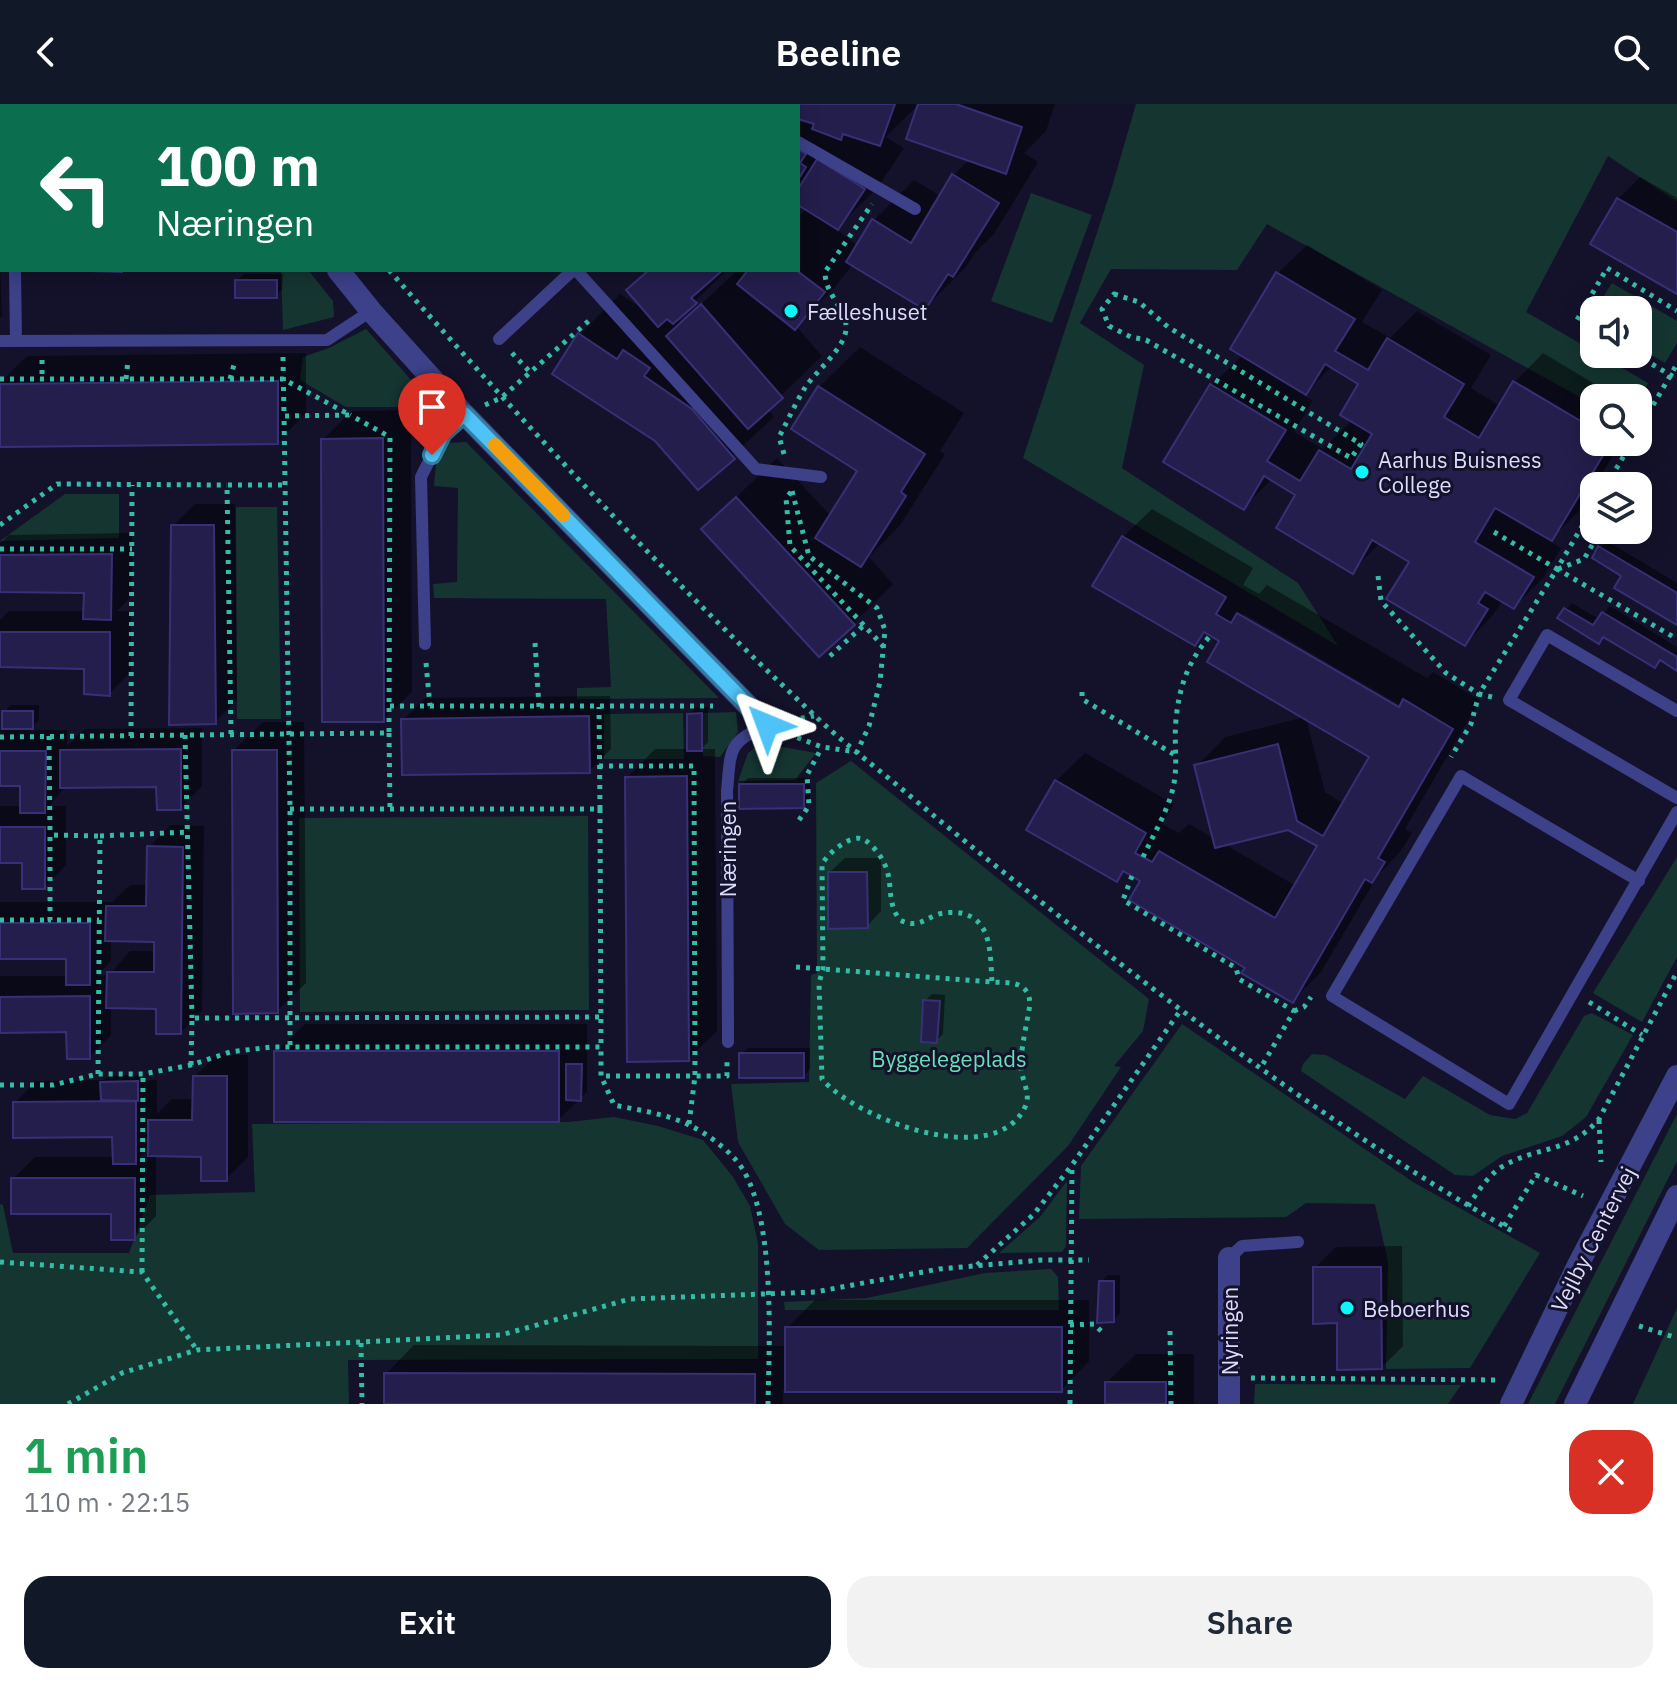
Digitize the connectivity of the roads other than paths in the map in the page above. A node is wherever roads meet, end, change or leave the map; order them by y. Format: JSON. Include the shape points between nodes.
{"nodes":[{"id":1,"x":800,"y":143,"type":"edge"},
{"id":2,"x":915,"y":209,"type":"dead end"},
{"id":3,"x":15,"y":272,"type":"edge"},
{"id":4,"x":340,"y":272,"type":"edge"},
{"id":5,"x":572,"y":272,"type":"edge"},
{"id":6,"x":576,"y":272,"type":"edge"},
{"id":7,"x":371,"y":311,"type":"junction"},
{"id":8,"x":499,"y":339,"type":"dead end"},
{"id":9,"x":0,"y":341,"type":"edge"},
{"id":10,"x":16,"y":341,"type":"junction"},
{"id":11,"x":464,"y":414,"type":"junction"},
{"id":12,"x":821,"y":477,"type":"dead end"},
{"id":13,"x":425,"y":644,"type":"road end"},
{"id":14,"x":1677,"y":711,"type":"edge"},
{"id":15,"x":767,"y":725,"type":"joint"},
{"id":16,"x":1677,"y":798,"type":"edge"},
{"id":17,"x":1677,"y":812,"type":"edge"},
{"id":18,"x":1639,"y":881,"type":"junction"},
{"id":19,"x":728,"y":1042,"type":"road end"},
{"id":20,"x":1677,"y":1076,"type":"edge"},
{"id":21,"x":1677,"y":1196,"type":"edge"},
{"id":22,"x":1298,"y":1242,"type":"dead end"},
{"id":23,"x":1229,"y":1258,"type":"joint"},
{"id":24,"x":1229,"y":1404,"type":"edge"},
{"id":25,"x":1511,"y":1404,"type":"edge"},
{"id":26,"x":1575,"y":1404,"type":"edge"}],
"edges":[{"from":1,"to":2,"type":"lane"},
{"from":3,"to":10,"type":"lane"},
{"from":4,"to":7,"type":"street"},
{"from":5,"to":8,"type":"lane"},
{"from":6,"to":12,"type":"lane","via":[[756,469]]},
{"from":7,"to":10,"type":"lane","via":[[327,340]]},
{"from":7,"to":11,"type":"street"},
{"from":9,"to":10,"type":"lane"},
{"from":11,"to":13,"type":"lane","via":[[443,433],[421,477]]},
{"from":11,"to":15,"type":"street"},
{"from":14,"to":16,"type":"lane","via":[[1547,635],[1509,700]]},
{"from":15,"to":19,"type":"lane","name":"Næringen","via":[[740,737],[730,756]]},
{"from":17,"to":18,"type":"lane"},
{"from":18,"to":18,"type":"lane","via":[[1509,1104],[1332,996],[1461,776]]},
{"from":20,"to":25,"type":"street","name":"Vejlby Centervej"},
{"from":21,"to":26,"type":"street"},
{"from":22,"to":23,"type":"lane","via":[[1242,1246]]},
{"from":23,"to":24,"type":"street","name":"Nyringen"}]}
